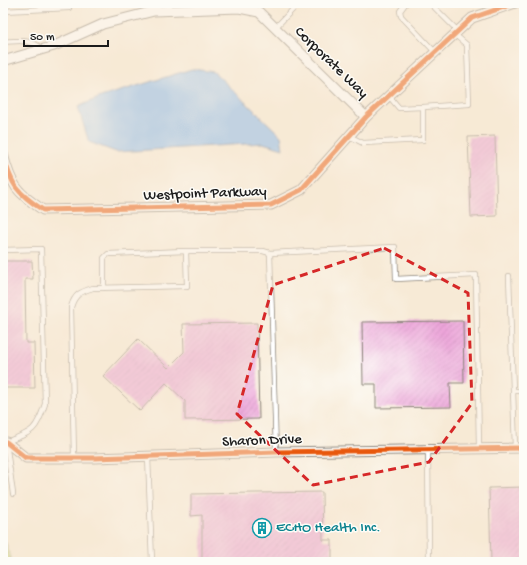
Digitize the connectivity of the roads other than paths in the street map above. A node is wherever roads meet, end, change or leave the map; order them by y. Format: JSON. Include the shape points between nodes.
{"nodes":[{"id":1,"x":299,"y":3,"type":"edge"},
{"id":2,"x":406,"y":3,"type":"edge"},
{"id":3,"x":430,"y":3,"type":"edge"},
{"id":4,"x":508,"y":4,"type":"edge"},
{"id":5,"x":69,"y":8,"type":"dead end"},
{"id":6,"x":3,"y":11,"type":"edge"},
{"id":7,"x":275,"y":28,"type":"junction"},
{"id":8,"x":455,"y":32,"type":"junction"},
{"id":9,"x":3,"y":42,"type":"edge"},
{"id":10,"x":43,"y":50,"type":"junction"},
{"id":11,"x":435,"y":52,"type":"junction"},
{"id":12,"x":3,"y":61,"type":"edge"},
{"id":13,"x":388,"y":96,"type":"junction"},
{"id":14,"x":423,"y":107,"type":"junction"},
{"id":15,"x":366,"y":117,"type":"junction"},
{"id":16,"x":349,"y":136,"type":"junction"},
{"id":17,"x":3,"y":154,"type":"edge"},
{"id":18,"x":3,"y":250,"type":"edge"},
{"id":19,"x":186,"y":251,"type":"junction"},
{"id":20,"x":270,"y":253,"type":"junction"},
{"id":21,"x":509,"y":276,"type":"dead end"},
{"id":22,"x":104,"y":288,"type":"junction"},
{"id":23,"x":513,"y":391,"type":"junction"},
{"id":24,"x":524,"y":391,"type":"edge"},
{"id":25,"x":4,"y":441,"type":"edge"},
{"id":26,"x":479,"y":448,"type":"junction"},
{"id":27,"x":519,"y":448,"type":"edge"},
{"id":28,"x":428,"y":449,"type":"junction"},
{"id":29,"x":276,"y":452,"type":"junction"},
{"id":30,"x":148,"y":456,"type":"junction"},
{"id":31,"x":74,"y":458,"type":"junction"},
{"id":32,"x":14,"y":494,"type":"dead end"},
{"id":33,"x":152,"y":562,"type":"edge"},
{"id":34,"x":429,"y":562,"type":"edge"}],
"edges":[{"from":1,"to":7,"type":"lane"},
{"from":2,"to":11,"type":"lane","via":[[400,11],[401,16]]},
{"from":3,"to":8,"type":"lane"},
{"from":4,"to":8,"type":"street","name":"Westpoint Parkway","via":[[472,18]]},
{"from":5,"to":6,"type":"lane"},
{"from":7,"to":10,"type":"street","name":"Corporate Way","via":[[259,12],[239,8],[154,10],[103,24]]},
{"from":7,"to":15,"type":"street","name":"Corporate Way"},
{"from":8,"to":11,"type":"street","name":"Westpoint Parkway"},
{"from":8,"to":14,"type":"lane","via":[[467,44],[469,104]]},
{"from":9,"to":10,"type":"lane","via":[[26,41],[38,45]]},
{"from":10,"to":12,"type":"street","name":"Corporate Way"},
{"from":11,"to":13,"type":"street","name":"Westpoint Parkway"},
{"from":13,"to":14,"type":"lane","via":[[399,108]]},
{"from":13,"to":15,"type":"street","name":"Westpoint Parkway"},
{"from":14,"to":16,"type":"lane","via":[[423,140],[363,143]]},
{"from":15,"to":16,"type":"street","name":"Westpoint Parkway"},
{"from":16,"to":17,"type":"street","name":"Westpoint Parkway","via":[[301,190],[271,205],[43,210],[25,198],[14,186]]},
{"from":18,"to":25,"type":"lane","via":[[41,249],[45,396],[41,416],[32,432]]},
{"from":19,"to":20,"type":"lane"},
{"from":19,"to":22,"type":"lane","via":[[108,254],[104,258]]},
{"from":19,"to":22,"type":"lane","via":[[187,286]]},
{"from":20,"to":26,"type":"lane","via":[[395,247],[396,279],[476,275]]},
{"from":20,"to":29,"type":"lane"},
{"from":21,"to":23,"type":"lane"},
{"from":22,"to":31,"type":"lane","via":[[80,292],[74,298],[71,307]]},
{"from":23,"to":24,"type":"lane"},
{"from":23,"to":27,"type":"lane"},
{"from":25,"to":31,"type":"street","name":"Sharon Drive","via":[[26,458]]},
{"from":25,"to":32,"type":"lane"},
{"from":26,"to":27,"type":"street","name":"Sharon Drive"},
{"from":26,"to":28,"type":"street","name":"Sharon Drive"},
{"from":28,"to":29,"type":"street","name":"Sharon Drive"},
{"from":28,"to":34,"type":"lane"},
{"from":29,"to":30,"type":"street","name":"Sharon Drive"},
{"from":30,"to":31,"type":"street","name":"Sharon Drive"},
{"from":30,"to":33,"type":"lane"}]}
